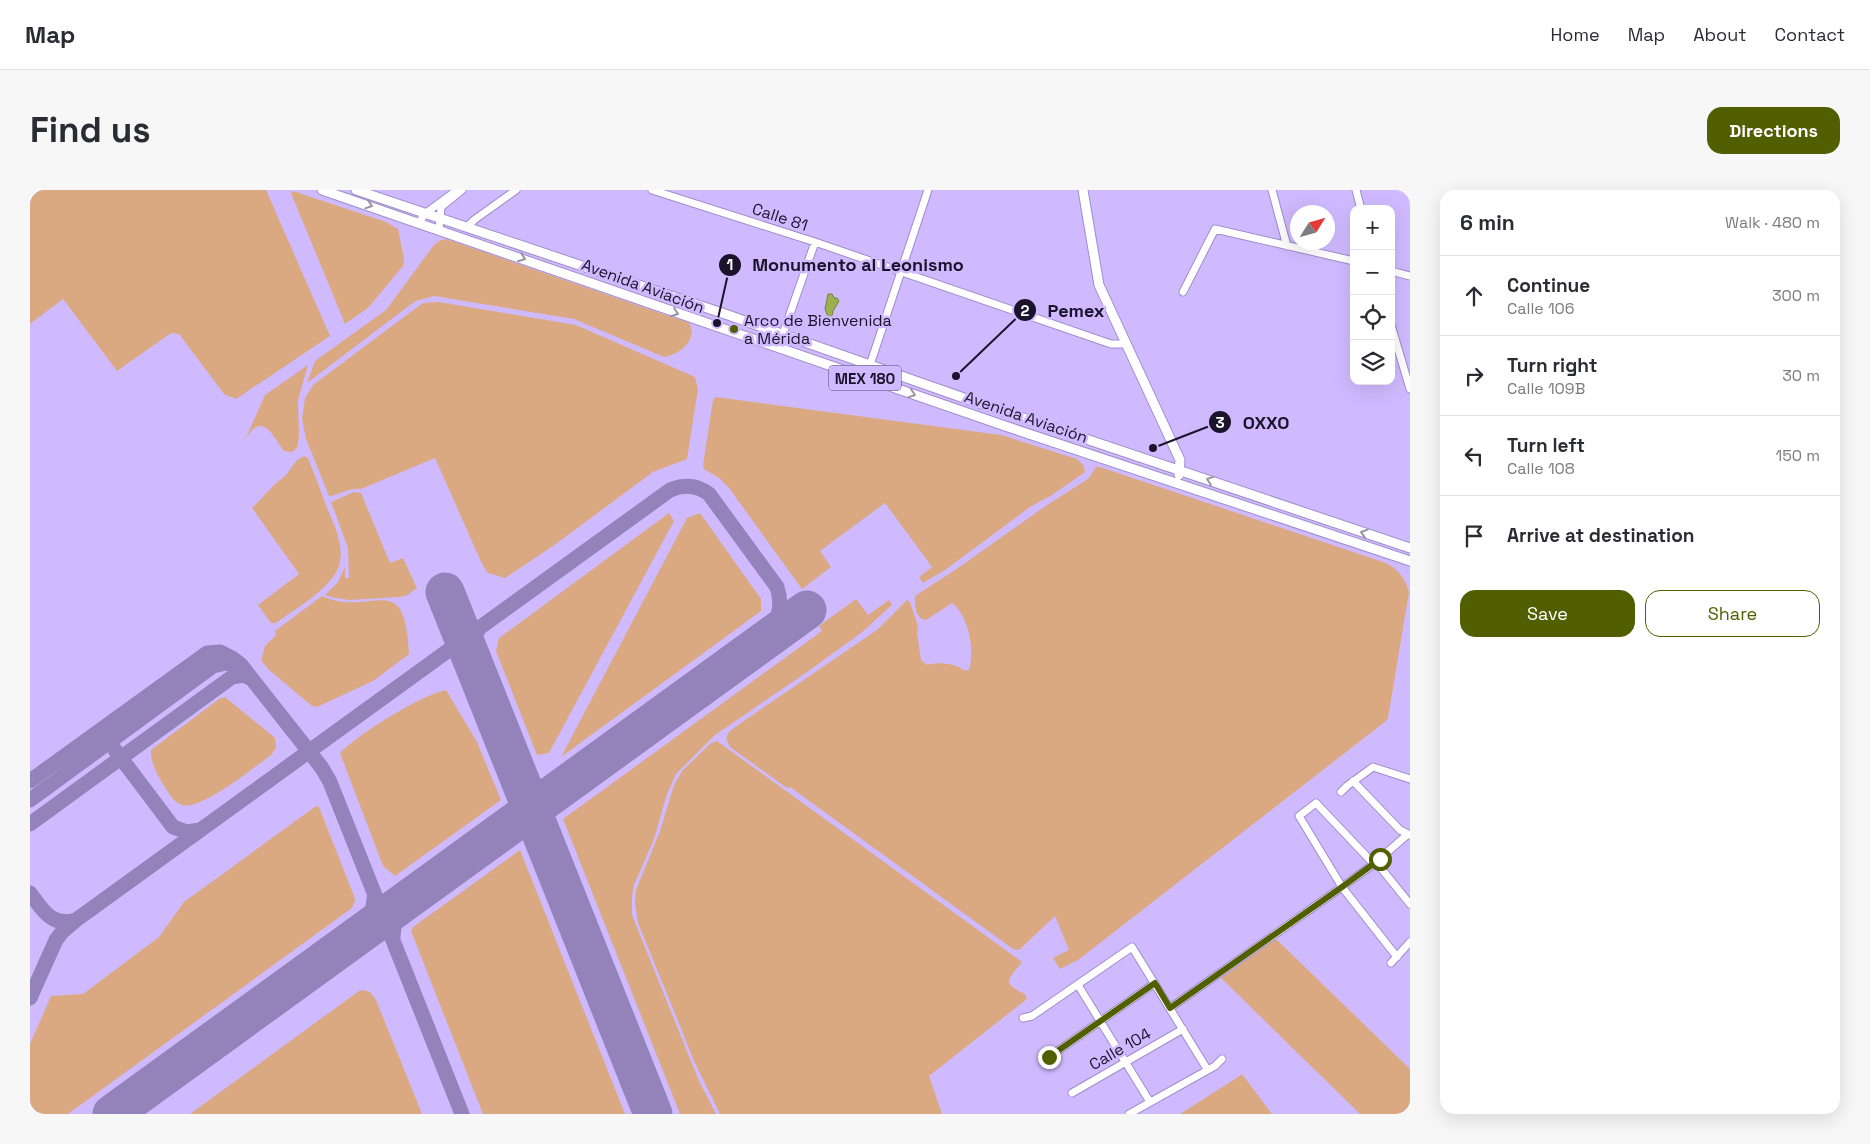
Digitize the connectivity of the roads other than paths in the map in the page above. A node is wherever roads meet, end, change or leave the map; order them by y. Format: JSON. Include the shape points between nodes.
{"nodes":[{"id":1,"x":322,"y":190,"type":"edge"},
{"id":2,"x":356,"y":190,"type":"edge"},
{"id":3,"x":457,"y":190,"type":"edge"},
{"id":4,"x":462,"y":190,"type":"edge"},
{"id":5,"x":516,"y":190,"type":"edge"},
{"id":6,"x":652,"y":190,"type":"edge"},
{"id":7,"x":928,"y":190,"type":"edge"},
{"id":8,"x":1083,"y":190,"type":"edge"},
{"id":9,"x":1272,"y":190,"type":"edge"},
{"id":10,"x":1356,"y":190,"type":"edge"},
{"id":11,"x":1360,"y":205,"type":"edge"},
{"id":12,"x":426,"y":213,"type":"junction"},
{"id":13,"x":440,"y":218,"type":"junction"},
{"id":14,"x":419,"y":222,"type":"junction"},
{"id":15,"x":467,"y":227,"type":"junction"},
{"id":16,"x":439,"y":229,"type":"junction"},
{"id":17,"x":815,"y":242,"type":"junction"},
{"id":18,"x":1287,"y":246,"type":"junction"},
{"id":19,"x":1350,"y":260,"type":"edge"},
{"id":20,"x":900,"y":272,"type":"junction"},
{"id":21,"x":1395,"y":272,"type":"edge"},
{"id":22,"x":1410,"y":276,"type":"edge"},
{"id":23,"x":1183,"y":292,"type":"dead end"},
{"id":24,"x":783,"y":334,"type":"junction"},
{"id":25,"x":1395,"y":336,"type":"edge"},
{"id":26,"x":1126,"y":344,"type":"junction"},
{"id":27,"x":870,"y":365,"type":"junction"},
{"id":28,"x":1407,"y":370,"type":"edge"},
{"id":29,"x":1410,"y":389,"type":"edge"},
{"id":30,"x":1181,"y":470,"type":"junction"},
{"id":31,"x":1177,"y":484,"type":"junction"},
{"id":32,"x":1410,"y":548,"type":"edge"},
{"id":33,"x":1410,"y":561,"type":"edge"},
{"id":34,"x":1410,"y":779,"type":"edge"},
{"id":35,"x":1353,"y":781,"type":"junction"},
{"id":36,"x":1341,"y":792,"type":"dead end"},
{"id":37,"x":1409,"y":835,"type":"edge"},
{"id":38,"x":1375,"y":863,"type":"junction"},
{"id":39,"x":1342,"y":887,"type":"junction"},
{"id":40,"x":1410,"y":904,"type":"edge"},
{"id":41,"x":1410,"y":942,"type":"edge"},
{"id":42,"x":1397,"y":957,"type":"junction"},
{"id":43,"x":1391,"y":963,"type":"dead end"},
{"id":44,"x":1155,"y":983,"type":"junction"},
{"id":45,"x":1078,"y":984,"type":"junction"},
{"id":46,"x":1170,"y":1008,"type":"junction"},
{"id":47,"x":1023,"y":1018,"type":"dead end"},
{"id":48,"x":1100,"y":1021,"type":"junction"},
{"id":49,"x":1183,"y":1029,"type":"junction"},
{"id":50,"x":1049,"y":1057,"type":"dead end"},
{"id":51,"x":1222,"y":1059,"type":"dead end"},
{"id":52,"x":1126,"y":1062,"type":"junction"},
{"id":53,"x":1207,"y":1069,"type":"junction"},
{"id":54,"x":1072,"y":1093,"type":"dead end"},
{"id":55,"x":1150,"y":1102,"type":"junction"},
{"id":56,"x":1129,"y":1114,"type":"edge"}],
"edges":[{"from":1,"to":14,"type":"main road","name":"Avenida Aviación","number":"MEX 180","one_way":true},
{"from":2,"to":12,"type":"main road","name":"Avenida Aviación","number":"MEX 180"},
{"from":3,"to":12,"type":"street"},
{"from":4,"to":13,"type":"street","via":[[441,207]]},
{"from":5,"to":15,"type":"street"},
{"from":6,"to":17,"type":"street","name":"Calle 81"},
{"from":7,"to":20,"type":"street"},
{"from":8,"to":26,"type":"main road","via":[[1099,285]]},
{"from":9,"to":18,"type":"street"},
{"from":10,"to":11,"type":"street"},
{"from":12,"to":13,"type":"main road","name":"Avenida Aviación","number":"MEX 180"},
{"from":12,"to":14,"type":"street"},
{"from":13,"to":15,"type":"main road","name":"Avenida Aviación","number":"MEX 180"},
{"from":13,"to":16,"type":"street"},
{"from":14,"to":16,"type":"main road","name":"Avenida Aviación","number":"MEX 180"},
{"from":15,"to":24,"type":"main road","name":"Avenida Aviación","number":"MEX 180"},
{"from":16,"to":31,"type":"main road","name":"Avenida Aviación","number":"MEX 180","one_way":true,"via":[[723,330]]},
{"from":17,"to":20,"type":"street","name":"Calle 81"},
{"from":17,"to":24,"type":"street","name":"Calle 81"},
{"from":18,"to":19,"type":"street"},
{"from":18,"to":23,"type":"street","via":[[1215,229]]},
{"from":20,"to":26,"type":"street","name":"Calle 81","via":[[1111,344]]},
{"from":20,"to":27,"type":"street"},
{"from":21,"to":22,"type":"street"},
{"from":24,"to":27,"type":"main road","name":"Avenida Aviación","number":"MEX 180"},
{"from":25,"to":28,"type":"street"},
{"from":26,"to":30,"type":"main road","via":[[1180,460]]},
{"from":27,"to":30,"type":"main road","name":"Avenida Aviación","number":"MEX 180"},
{"from":28,"to":29,"type":"street"},
{"from":30,"to":31,"type":"main road"},
{"from":32,"to":30,"type":"main road","name":"Avenida Aviación","number":"MEX 180","one_way":true},
{"from":31,"to":33,"type":"main road","name":"Avenida Aviación","number":"MEX 180"},
{"from":34,"to":35,"type":"street","via":[[1373,766]]},
{"from":35,"to":36,"type":"street"},
{"from":35,"to":37,"type":"street","via":[[1400,830]]},
{"from":37,"to":38,"type":"street"},
{"from":38,"to":39,"type":"street"},
{"from":38,"to":39,"type":"street","via":[[1316,803],[1299,816]]},
{"from":38,"to":40,"type":"street"},
{"from":39,"to":42,"type":"street"},
{"from":39,"to":46,"type":"street"},
{"from":41,"to":42,"type":"street"},
{"from":42,"to":43,"type":"street"},
{"from":44,"to":45,"type":"street","via":[[1132,946]]},
{"from":44,"to":46,"type":"street"},
{"from":44,"to":48,"type":"street"},
{"from":45,"to":47,"type":"street","via":[[1032,1016]]},
{"from":45,"to":48,"type":"street"},
{"from":46,"to":49,"type":"street"},
{"from":48,"to":50,"type":"street"},
{"from":48,"to":52,"type":"street"},
{"from":49,"to":52,"type":"street","name":"Calle 104"},
{"from":49,"to":53,"type":"street"},
{"from":51,"to":53,"type":"street"},
{"from":52,"to":54,"type":"street","name":"Calle 104"},
{"from":52,"to":55,"type":"street"},
{"from":53,"to":55,"type":"street"},
{"from":55,"to":56,"type":"street"}]}
